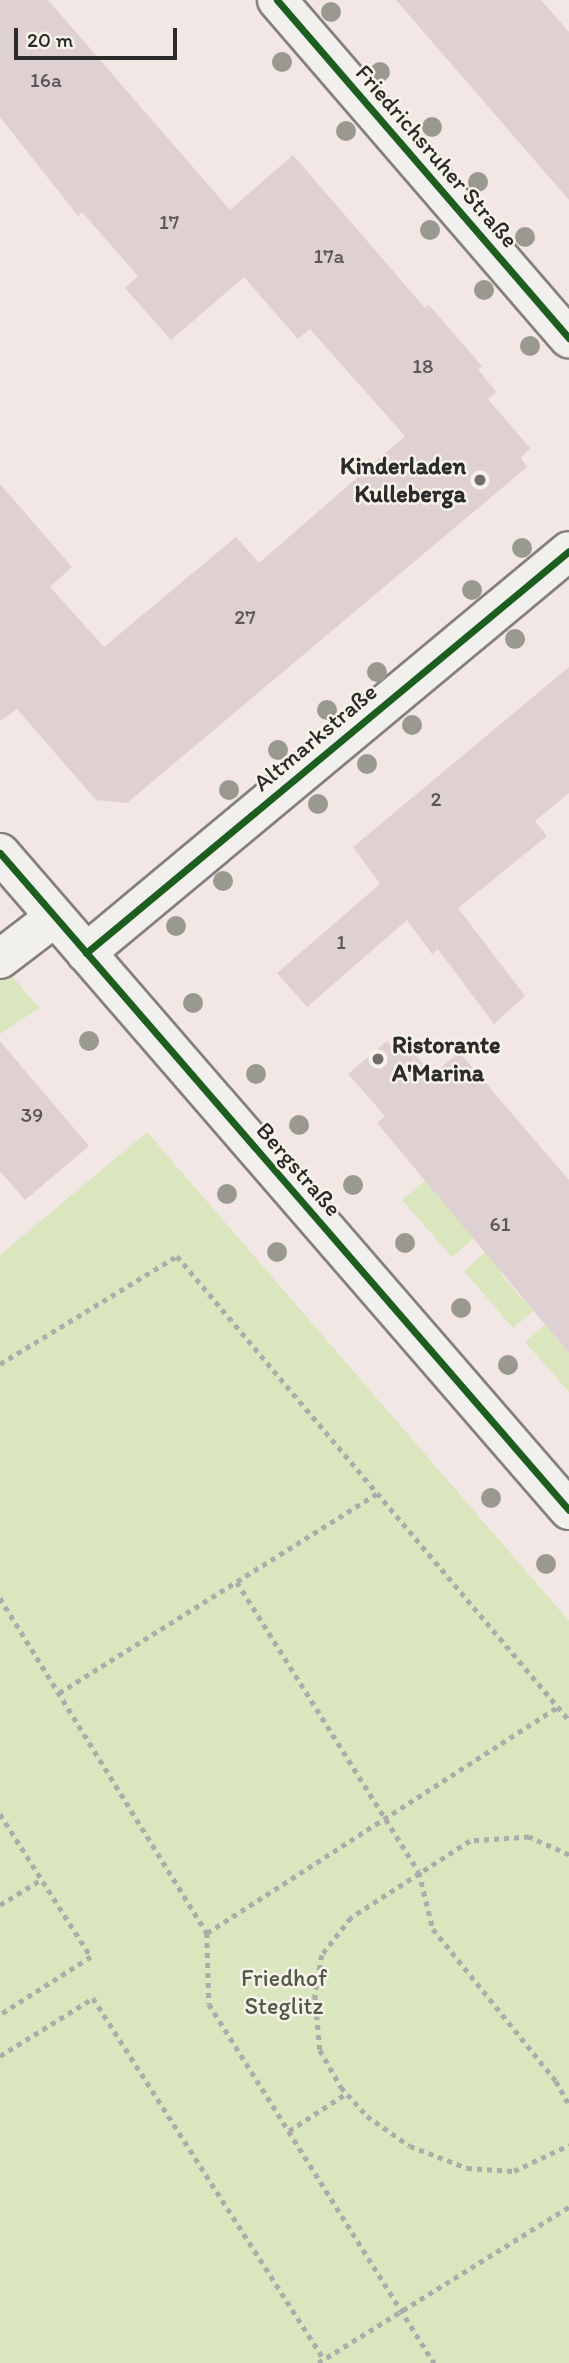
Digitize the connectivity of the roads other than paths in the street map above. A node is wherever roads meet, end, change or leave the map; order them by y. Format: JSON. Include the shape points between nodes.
{"nodes":[{"id":1,"x":277,"y":0,"type":"edge"},
{"id":2,"x":569,"y":338,"type":"edge"},
{"id":3,"x":569,"y":551,"type":"edge"},
{"id":4,"x":0,"y":853,"type":"edge"},
{"id":5,"x":55,"y":916,"type":"junction"},
{"id":6,"x":86,"y":953,"type":"junction"},
{"id":7,"x":0,"y":959,"type":"edge"},
{"id":8,"x":569,"y":1510,"type":"edge"}],
"edges":[{"from":1,"to":2,"type":"street","name":"Friedrichsruher Straße"},
{"from":3,"to":6,"type":"street","name":"Altmarkstraße"},
{"from":4,"to":5,"type":"street","name":"Bergstraße"},
{"from":5,"to":6,"type":"street","name":"Bergstraße"},
{"from":5,"to":7,"type":"street"},
{"from":6,"to":8,"type":"street","name":"Bergstraße"}]}
